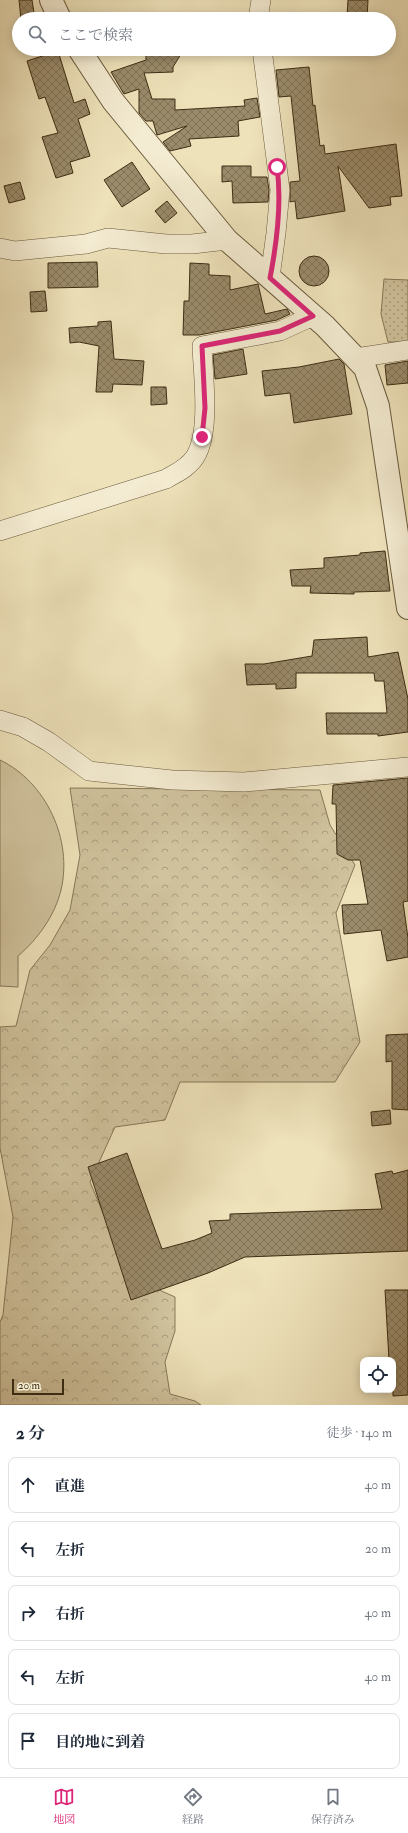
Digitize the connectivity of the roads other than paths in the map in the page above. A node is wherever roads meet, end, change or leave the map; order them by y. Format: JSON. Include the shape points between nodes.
{"nodes":[{"id":1,"x":51,"y":0,"type":"edge"},
{"id":2,"x":261,"y":0,"type":"edge"},
{"id":3,"x":57,"y":12,"type":"edge"},
{"id":4,"x":259,"y":12,"type":"edge"},
{"id":5,"x":84,"y":56,"type":"edge"},
{"id":6,"x":263,"y":56,"type":"edge"},
{"id":7,"x":227,"y":240,"type":"junction"},
{"id":8,"x":0,"y":248,"type":"edge"},
{"id":9,"x":270,"y":278,"type":"junction"},
{"id":10,"x":313,"y":316,"type":"junction"},
{"id":11,"x":408,"y":350,"type":"edge"},
{"id":12,"x":356,"y":358,"type":"junction"},
{"id":13,"x":0,"y":531,"type":"edge"},
{"id":14,"x":408,"y":608,"type":"edge"},
{"id":15,"x":0,"y":720,"type":"edge"},
{"id":16,"x":408,"y":766,"type":"edge"}],
"edges":[{"from":1,"to":3,"type":"street"},
{"from":2,"to":4,"type":"street"},
{"from":5,"to":7,"type":"street","via":[[113,101]]},
{"from":6,"to":9,"type":"street","via":[[280,190]]},
{"from":7,"to":8,"type":"street","via":[[166,244],[108,238],[86,244],[31,250],[15,251]]},
{"from":7,"to":9,"type":"street"},
{"from":9,"to":10,"type":"street"},
{"from":10,"to":12,"type":"street"},
{"from":10,"to":13,"type":"street","via":[[280,331],[202,346],[205,408],[202,437],[195,457],[184,470],[166,479]]},
{"from":11,"to":12,"type":"street"},
{"from":12,"to":14,"type":"street","via":[[365,368],[378,406]]},
{"from":15,"to":16,"type":"street","via":[[23,727],[89,771],[97,772],[172,780],[244,782]]}]}
